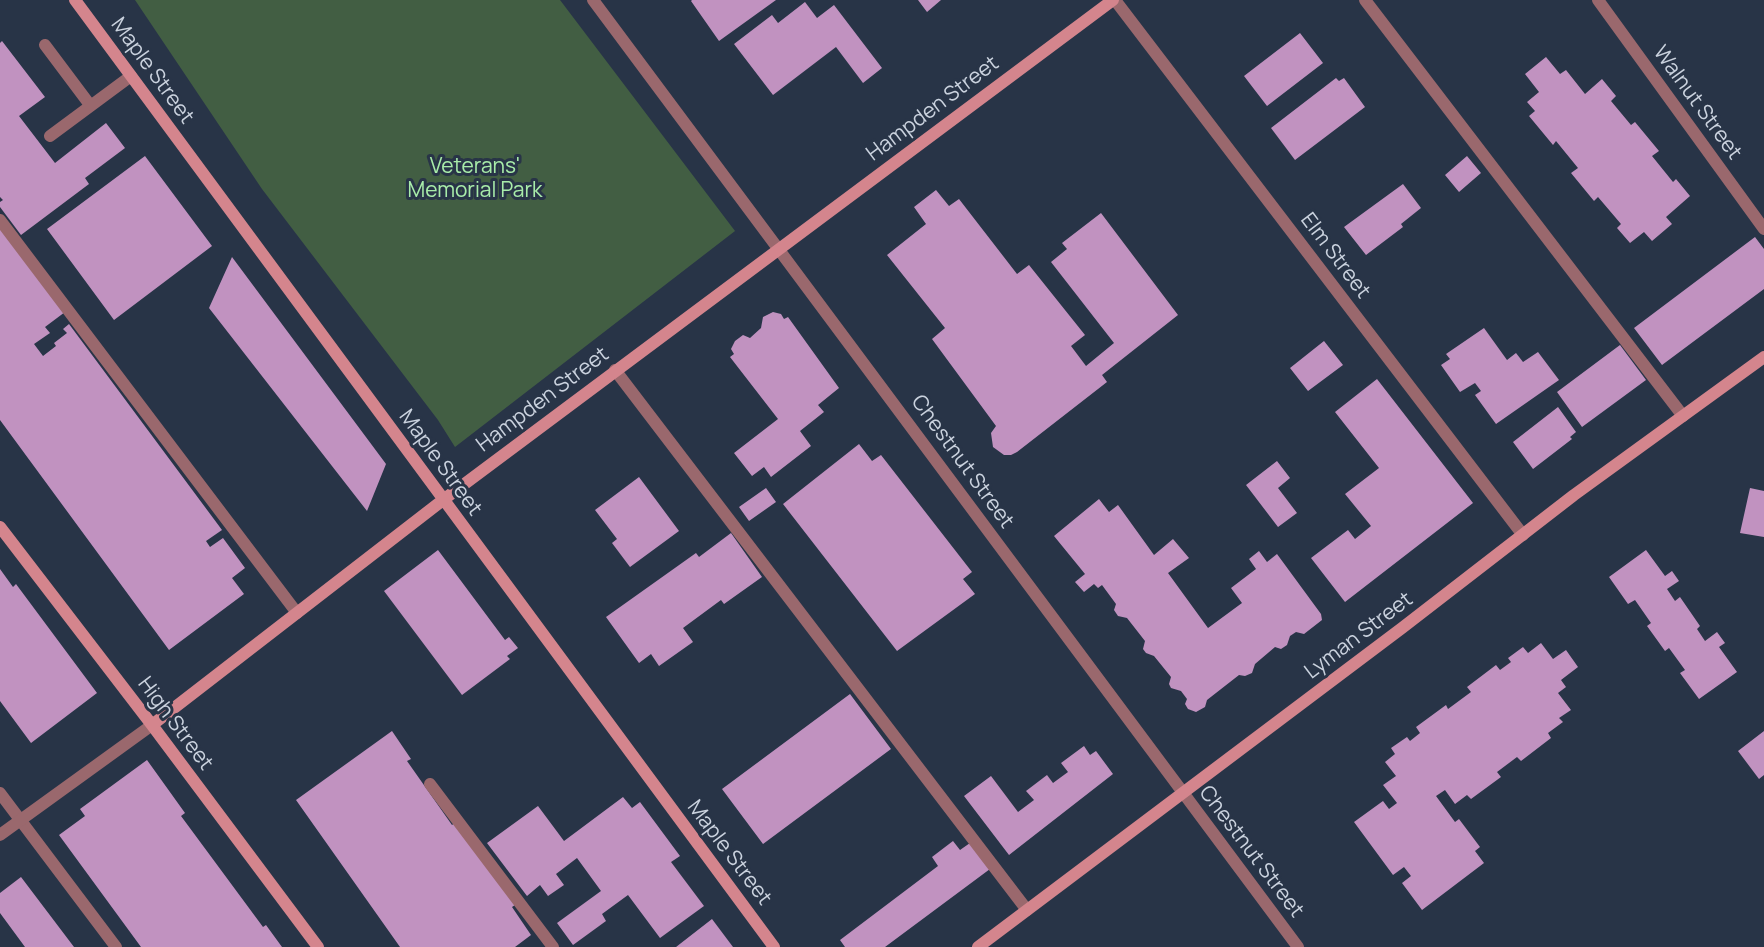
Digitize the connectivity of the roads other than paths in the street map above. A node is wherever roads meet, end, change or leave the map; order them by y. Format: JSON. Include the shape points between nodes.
{"nodes":[{"id":1,"x":75,"y":0,"type":"edge"},
{"id":2,"x":593,"y":0,"type":"edge"},
{"id":3,"x":1114,"y":0,"type":"edge"},
{"id":4,"x":1365,"y":0,"type":"edge"},
{"id":5,"x":1598,"y":0,"type":"edge"},
{"id":6,"x":45,"y":45,"type":"dead end"},
{"id":7,"x":131,"y":76,"type":"junction"},
{"id":8,"x":90,"y":105,"type":"junction"},
{"id":9,"x":50,"y":136,"type":"dead end"},
{"id":10,"x":0,"y":220,"type":"edge"},
{"id":11,"x":1764,"y":229,"type":"edge"},
{"id":12,"x":780,"y":248,"type":"junction"},
{"id":13,"x":1764,"y":357,"type":"edge"},
{"id":14,"x":615,"y":370,"type":"junction"},
{"id":15,"x":1683,"y":416,"type":"junction"},
{"id":16,"x":443,"y":500,"type":"junction"},
{"id":17,"x":0,"y":527,"type":"edge"},
{"id":18,"x":1523,"y":535,"type":"junction"},
{"id":19,"x":297,"y":613,"type":"junction"},
{"id":20,"x":152,"y":725,"type":"junction"},
{"id":21,"x":430,"y":784,"type":"dead end"},
{"id":22,"x":0,"y":793,"type":"edge"},
{"id":23,"x":1182,"y":793,"type":"junction"},
{"id":24,"x":19,"y":820,"type":"junction"},
{"id":25,"x":0,"y":835,"type":"edge"},
{"id":26,"x":1027,"y":910,"type":"junction"},
{"id":27,"x":116,"y":947,"type":"edge"},
{"id":28,"x":318,"y":947,"type":"edge"},
{"id":29,"x":553,"y":947,"type":"edge"},
{"id":30,"x":774,"y":947,"type":"edge"},
{"id":31,"x":978,"y":947,"type":"edge"},
{"id":32,"x":1298,"y":947,"type":"edge"}],
"edges":[{"from":1,"to":7,"type":"main road","name":"Maple Street"},
{"from":2,"to":12,"type":"street","name":"Chestnut Street"},
{"from":3,"to":12,"type":"main road","name":"Hampden Street"},
{"from":3,"to":18,"type":"street","name":"Elm Street"},
{"from":4,"to":15,"type":"street"},
{"from":5,"to":11,"type":"street","name":"Walnut Street"},
{"from":6,"to":8,"type":"street"},
{"from":7,"to":8,"type":"street"},
{"from":7,"to":16,"type":"main road","name":"Maple Street"},
{"from":8,"to":9,"type":"street"},
{"from":10,"to":19,"type":"street"},
{"from":12,"to":14,"type":"main road","name":"Hampden Street"},
{"from":12,"to":23,"type":"street","name":"Chestnut Street"},
{"from":13,"to":15,"type":"main road","name":"Lyman Street"},
{"from":14,"to":16,"type":"main road","name":"Hampden Street"},
{"from":14,"to":26,"type":"street"},
{"from":15,"to":18,"type":"main road","name":"Lyman Street"},
{"from":16,"to":19,"type":"main road","name":"Hampden Street"},
{"from":16,"to":30,"type":"main road","name":"Maple Street"},
{"from":17,"to":20,"type":"main road","name":"High Street"},
{"from":18,"to":23,"type":"main road","name":"Lyman Street"},
{"from":19,"to":20,"type":"main road","name":"Hampden Street"},
{"from":20,"to":24,"type":"street","name":"Hampden Street"},
{"from":20,"to":28,"type":"main road","name":"High Street"},
{"from":21,"to":29,"type":"street"},
{"from":22,"to":24,"type":"street"},
{"from":23,"to":26,"type":"main road","name":"Lyman Street"},
{"from":23,"to":32,"type":"street","name":"Chestnut Street"},
{"from":24,"to":25,"type":"street","name":"Hampden Street"},
{"from":24,"to":27,"type":"street"},
{"from":26,"to":31,"type":"main road","name":"Lyman Street"}]}
